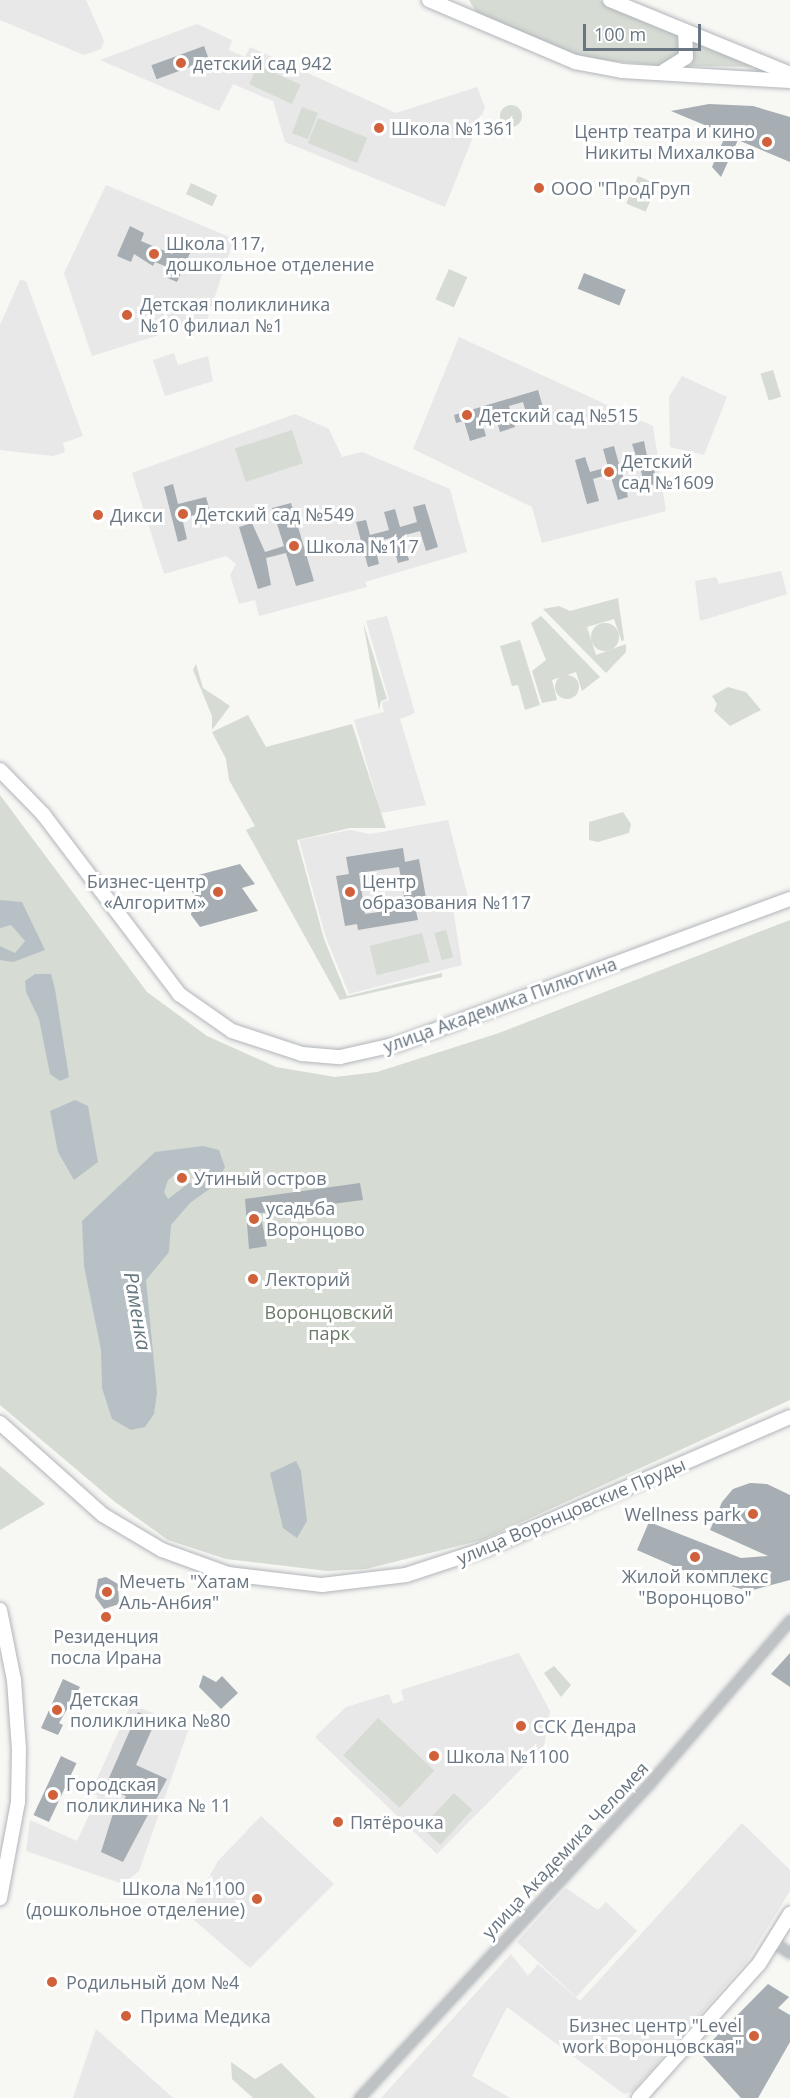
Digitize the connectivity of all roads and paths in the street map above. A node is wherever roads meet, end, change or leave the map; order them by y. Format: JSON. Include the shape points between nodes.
{"nodes":[{"id":1,"x":429,"y":0,"type":"edge"},
{"id":2,"x":610,"y":0,"type":"edge"},
{"id":3,"x":456,"y":5,"type":"edge"},
{"id":4,"x":685,"y":33,"type":"junction"},
{"id":5,"x":658,"y":72,"type":"junction"},
{"id":6,"x":790,"y":74,"type":"edge"},
{"id":7,"x":790,"y":81,"type":"edge"},
{"id":8,"x":0,"y":770,"type":"edge"},
{"id":9,"x":790,"y":898,"type":"edge"},
{"id":10,"x":790,"y":1417,"type":"edge"},
{"id":11,"x":0,"y":1423,"type":"edge"},
{"id":12,"x":0,"y":1610,"type":"edge"},
{"id":13,"x":790,"y":1620,"type":"edge"},
{"id":14,"x":0,"y":1898,"type":"edge"},
{"id":15,"x":790,"y":1914,"type":"edge"},
{"id":16,"x":773,"y":1942,"type":"junction"},
{"id":17,"x":790,"y":1953,"type":"edge"},
{"id":18,"x":359,"y":2098,"type":"edge"},
{"id":19,"x":639,"y":2098,"type":"edge"}],
"edges":[{"from":1,"to":3,"type":"street"},
{"from":2,"to":4,"type":"street"},
{"from":3,"to":5,"type":"street","via":[[575,62]]},
{"from":4,"to":5,"type":"street","via":[[686,57],[680,65]]},
{"from":4,"to":6,"type":"street"},
{"from":5,"to":7,"type":"street"},
{"from":8,"to":9,"type":"street","name":"улица Академика Пилюгина","via":[[43,814],[179,994],[232,1031],[302,1054],[340,1057],[398,1044]]},
{"from":10,"to":11,"type":"street","name":"улица Воронцовские Пруды","via":[[485,1549],[406,1575],[322,1585],[228,1574],[162,1550],[103,1515]]},
{"from":12,"to":14,"type":"street","via":[[14,1680],[19,1749],[18,1802]]},
{"from":13,"to":18,"type":"street","name":"улица Академика Челомея","via":[[648,1785]]},
{"from":15,"to":16,"type":"street"},
{"from":16,"to":17,"type":"street"},
{"from":16,"to":19,"type":"street","via":[[759,1964]]}]}
